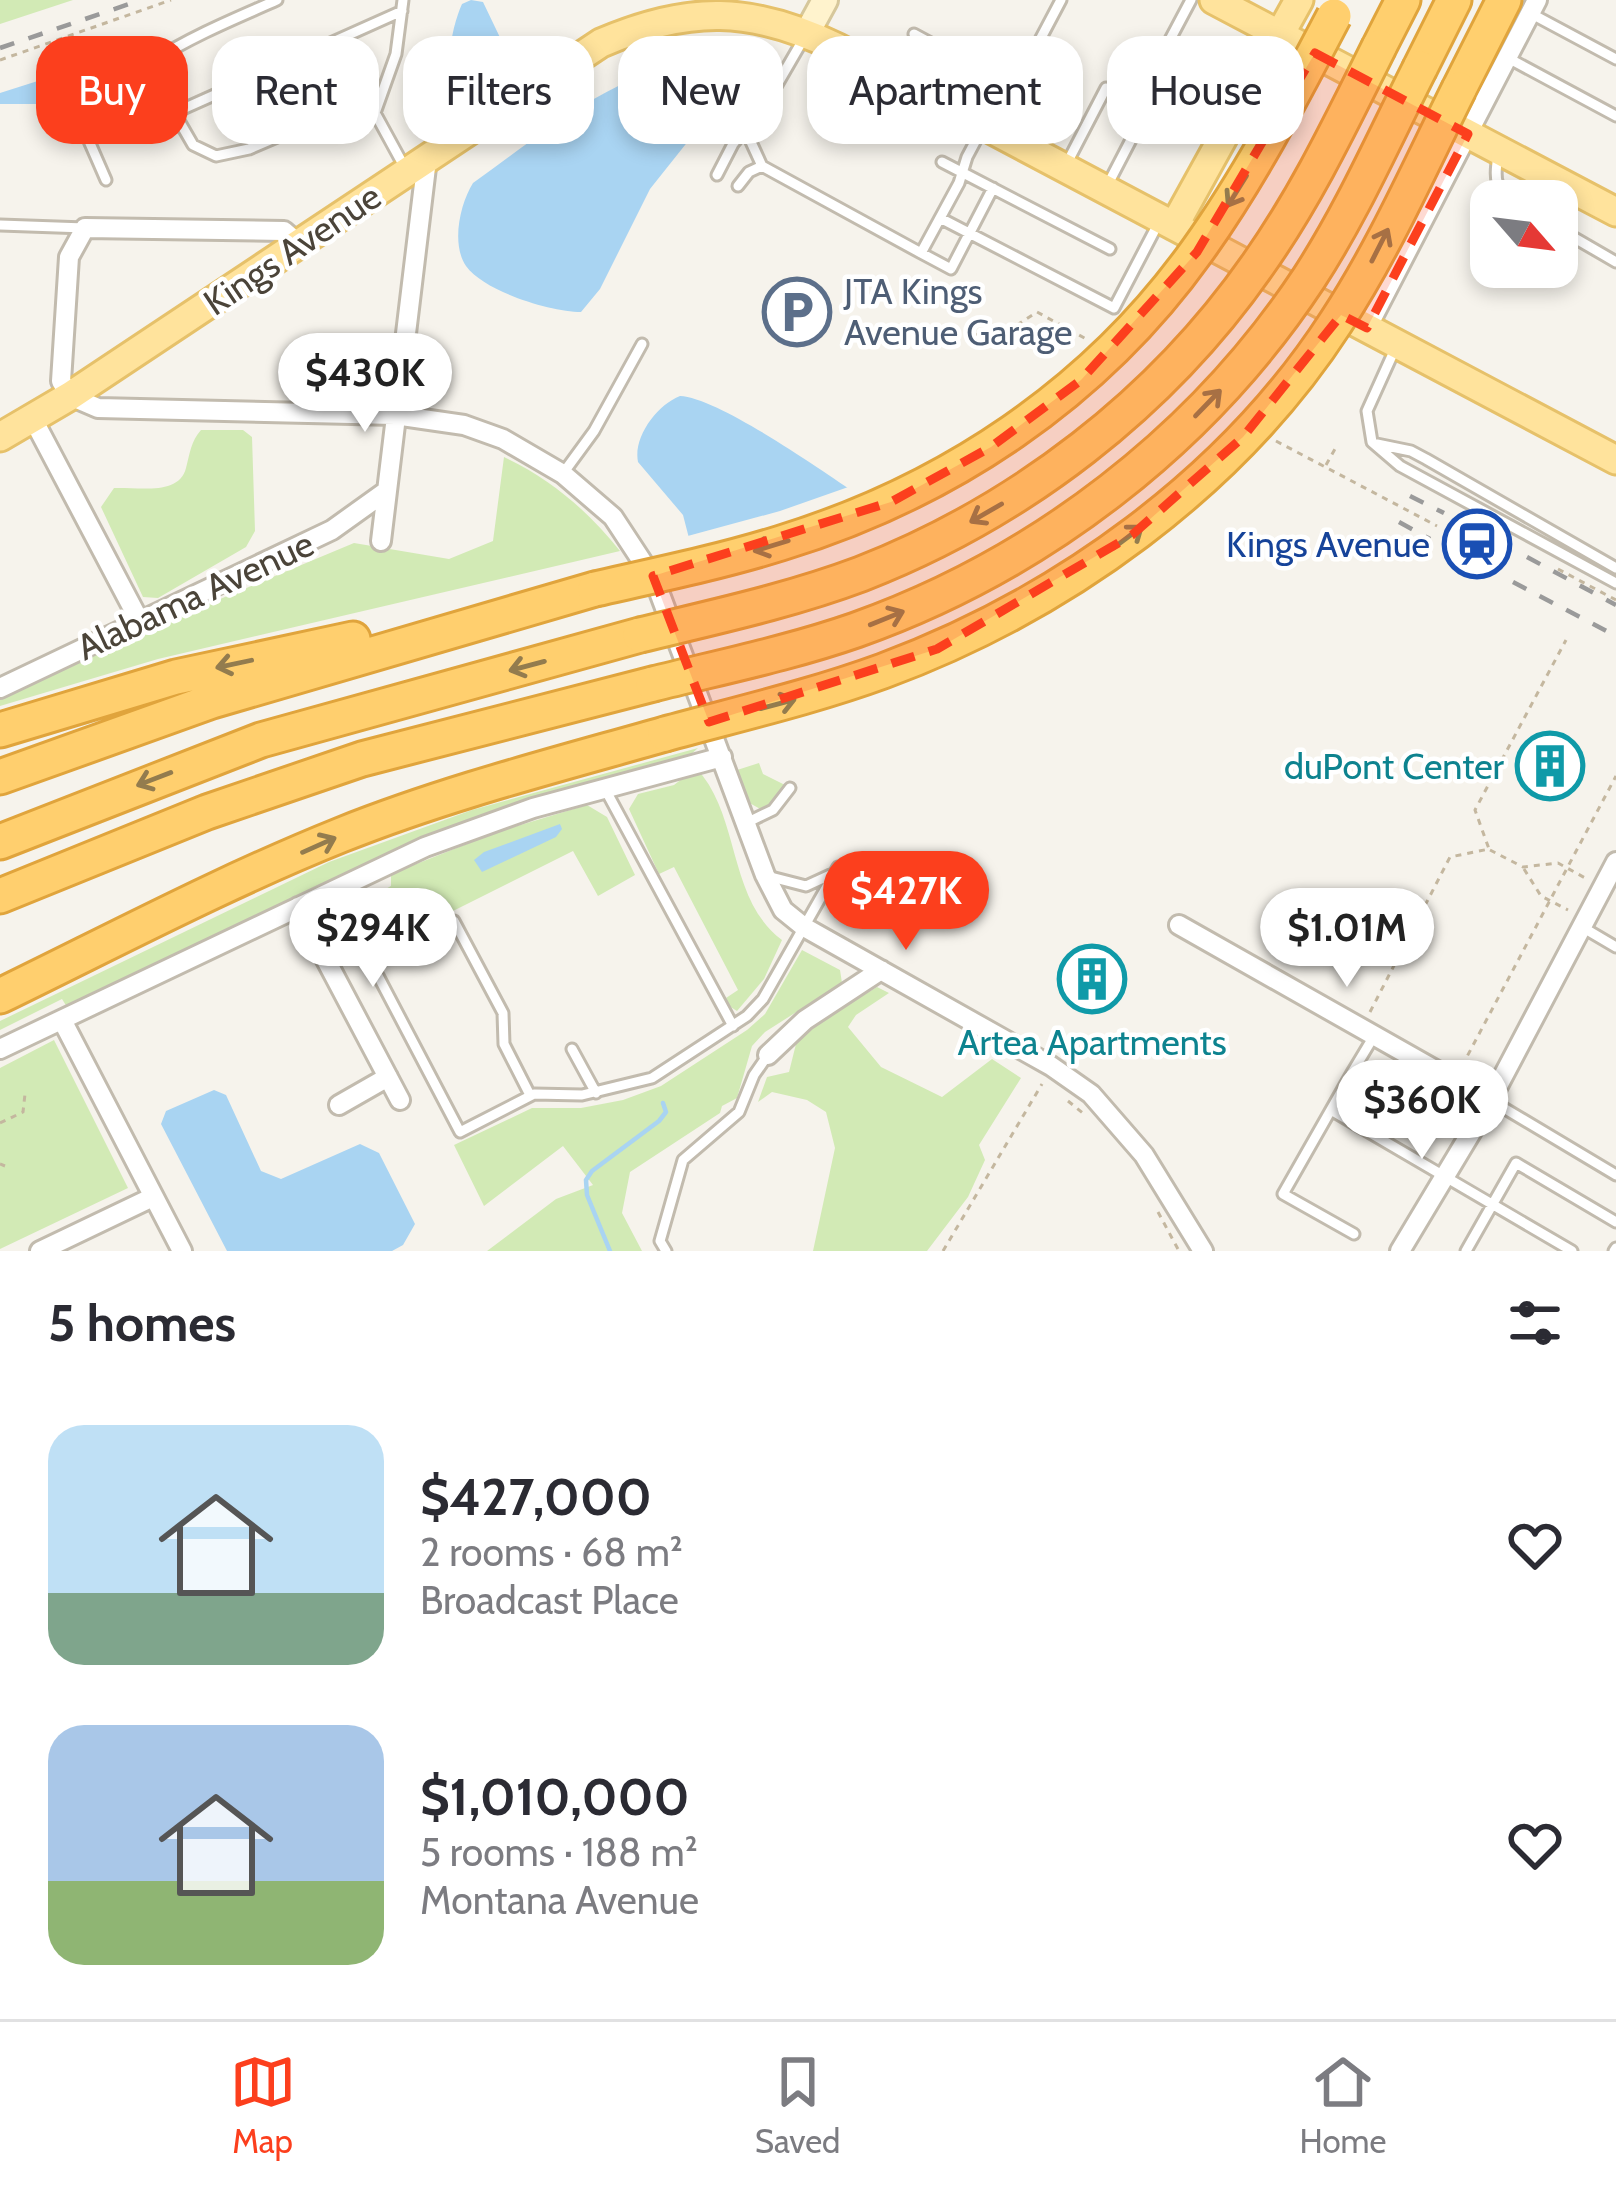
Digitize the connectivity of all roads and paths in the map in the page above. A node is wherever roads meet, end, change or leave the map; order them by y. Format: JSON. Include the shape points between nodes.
{"nodes":[{"id":1,"x":171,"y":0,"type":"edge"},
{"id":2,"x":277,"y":0,"type":"edge"},
{"id":3,"x":825,"y":0,"type":"edge"},
{"id":4,"x":1061,"y":0,"type":"edge"},
{"id":5,"x":1191,"y":0,"type":"edge"},
{"id":6,"x":1214,"y":0,"type":"edge"},
{"id":7,"x":1298,"y":0,"type":"edge"},
{"id":8,"x":1403,"y":0,"type":"edge"},
{"id":9,"x":1454,"y":0,"type":"edge"},
{"id":10,"x":1524,"y":4,"type":"edge"},
{"id":11,"x":402,"y":5,"type":"edge"},
{"id":12,"x":1340,"y":5,"type":"edge"},
{"id":13,"x":697,"y":7,"type":"edge"},
{"id":14,"x":807,"y":33,"type":"junction"},
{"id":15,"x":914,"y":34,"type":"dead end"},
{"id":16,"x":1280,"y":34,"type":"junction"},
{"id":17,"x":813,"y":36,"type":"edge"},
{"id":18,"x":918,"y":36,"type":"edge"},
{"id":19,"x":1042,"y":36,"type":"edge"},
{"id":20,"x":1172,"y":36,"type":"edge"},
{"id":21,"x":188,"y":40,"type":"edge"},
{"id":22,"x":1508,"y":58,"type":"junction"},
{"id":23,"x":1616,"y":59,"type":"edge"},
{"id":24,"x":0,"y":60,"type":"edge"},
{"id":25,"x":783,"y":72,"type":"edge"},
{"id":26,"x":380,"y":93,"type":"junction"},
{"id":27,"x":188,"y":106,"type":"edge"},
{"id":28,"x":1616,"y":116,"type":"edge"},
{"id":29,"x":1468,"y":134,"type":"junction"},
{"id":30,"x":188,"y":137,"type":"edge"},
{"id":31,"x":90,"y":144,"type":"edge"},
{"id":32,"x":734,"y":144,"type":"edge"},
{"id":33,"x":753,"y":144,"type":"edge"},
{"id":34,"x":979,"y":144,"type":"edge"},
{"id":35,"x":1019,"y":144,"type":"edge"},
{"id":36,"x":1217,"y":144,"type":"edge"},
{"id":37,"x":1499,"y":150,"type":"junction"},
{"id":38,"x":943,"y":162,"type":"dead end"},
{"id":39,"x":417,"y":165,"type":"junction"},
{"id":40,"x":762,"y":166,"type":"junction"},
{"id":41,"x":1065,"y":168,"type":"junction"},
{"id":42,"x":962,"y":172,"type":"junction"},
{"id":43,"x":717,"y":175,"type":"dead end"},
{"id":44,"x":106,"y":180,"type":"dead end"},
{"id":45,"x":1496,"y":180,"type":"edge"},
{"id":46,"x":1556,"y":180,"type":"edge"},
{"id":47,"x":738,"y":186,"type":"dead end"},
{"id":48,"x":993,"y":188,"type":"junction"},
{"id":49,"x":1105,"y":190,"type":"junction"},
{"id":50,"x":1578,"y":192,"type":"edge"},
{"id":51,"x":1616,"y":212,"type":"edge"},
{"id":52,"x":940,"y":218,"type":"junction"},
{"id":53,"x":1167,"y":222,"type":"junction"},
{"id":54,"x":0,"y":225,"type":"edge"},
{"id":55,"x":86,"y":228,"type":"junction"},
{"id":56,"x":970,"y":233,"type":"junction"},
{"id":57,"x":1578,"y":240,"type":"edge"},
{"id":58,"x":299,"y":244,"type":"junction"},
{"id":59,"x":1110,"y":249,"type":"dead end"},
{"id":60,"x":921,"y":254,"type":"junction"},
{"id":61,"x":1616,"y":262,"type":"edge"},
{"id":62,"x":1366,"y":328,"type":"junction"},
{"id":63,"x":642,"y":344,"type":"dead end"},
{"id":64,"x":1397,"y":344,"type":"junction"},
{"id":65,"x":70,"y":396,"type":"junction"},
{"id":66,"x":395,"y":415,"type":"junction"},
{"id":67,"x":33,"y":419,"type":"junction"},
{"id":68,"x":2,"y":430,"type":"edge"},
{"id":69,"x":1372,"y":442,"type":"junction"},
{"id":70,"x":1334,"y":449,"type":"dead end"},
{"id":71,"x":1616,"y":460,"type":"edge"},
{"id":72,"x":1325,"y":466,"type":"dead end"},
{"id":73,"x":563,"y":474,"type":"junction"},
{"id":74,"x":385,"y":492,"type":"junction"},
{"id":75,"x":381,"y":542,"type":"dead end"},
{"id":76,"x":1616,"y":568,"type":"edge"},
{"id":77,"x":1558,"y":569,"type":"dead end"},
{"id":78,"x":1616,"y":583,"type":"edge"},
{"id":79,"x":596,"y":589,"type":"junction"},
{"id":80,"x":1616,"y":600,"type":"edge"},
{"id":81,"x":140,"y":622,"type":"junction"},
{"id":82,"x":1566,"y":640,"type":"dead end"},
{"id":83,"x":0,"y":688,"type":"edge"},
{"id":84,"x":0,"y":730,"type":"edge"},
{"id":85,"x":722,"y":757,"type":"junction"},
{"id":86,"x":1616,"y":776,"type":"edge"},
{"id":87,"x":0,"y":777,"type":"edge"},
{"id":88,"x":790,"y":788,"type":"dead end"},
{"id":89,"x":605,"y":789,"type":"junction"},
{"id":90,"x":746,"y":823,"type":"junction"},
{"id":91,"x":0,"y":842,"type":"edge"},
{"id":92,"x":1489,"y":849,"type":"junction"},
{"id":93,"x":1616,"y":862,"type":"edge"},
{"id":94,"x":1523,"y":867,"type":"junction"},
{"id":95,"x":1567,"y":868,"type":"junction"},
{"id":96,"x":47,"y":875,"type":"junction"},
{"id":97,"x":765,"y":875,"type":"junction"},
{"id":98,"x":1603,"y":887,"type":"junction"},
{"id":99,"x":333,"y":890,"type":"junction"},
{"id":100,"x":0,"y":896,"type":"edge"},
{"id":101,"x":1550,"y":901,"type":"junction"},
{"id":102,"x":0,"y":907,"type":"edge"},
{"id":103,"x":298,"y":907,"type":"junction"},
{"id":104,"x":1584,"y":924,"type":"junction"},
{"id":105,"x":1179,"y":925,"type":"dead end"},
{"id":106,"x":804,"y":927,"type":"junction"},
{"id":107,"x":1616,"y":947,"type":"edge"},
{"id":108,"x":372,"y":965,"type":"junction"},
{"id":109,"x":881,"y":970,"type":"junction"},
{"id":110,"x":0,"y":996,"type":"edge"},
{"id":111,"x":1368,"y":1016,"type":"dead end"},
{"id":112,"x":62,"y":1020,"type":"junction"},
{"id":113,"x":733,"y":1026,"type":"junction"},
{"id":114,"x":1374,"y":1036,"type":"junction"},
{"id":115,"x":0,"y":1049,"type":"edge"},
{"id":116,"x":572,"y":1049,"type":"dead end"},
{"id":117,"x":768,"y":1055,"type":"joint"},
{"id":118,"x":1353,"y":1071,"type":"junction"},
{"id":119,"x":388,"y":1077,"type":"junction"},
{"id":120,"x":1454,"y":1082,"type":"junction"},
{"id":121,"x":596,"y":1093,"type":"junction"},
{"id":122,"x":25,"y":1094,"type":"dead end"},
{"id":123,"x":530,"y":1095,"type":"junction"},
{"id":124,"x":400,"y":1100,"type":"dead end"},
{"id":125,"x":1490,"y":1101,"type":"junction"},
{"id":126,"x":339,"y":1105,"type":"dead end"},
{"id":127,"x":1331,"y":1110,"type":"junction"},
{"id":128,"x":1428,"y":1114,"type":"dead end"},
{"id":129,"x":1089,"y":1119,"type":"dead end"},
{"id":130,"x":0,"y":1123,"type":"edge"},
{"id":131,"x":1616,"y":1175,"type":"edge"},
{"id":132,"x":1445,"y":1176,"type":"junction"},
{"id":133,"x":153,"y":1197,"type":"junction"},
{"id":134,"x":1150,"y":1198,"type":"dead end"},
{"id":135,"x":1493,"y":1204,"type":"junction"},
{"id":136,"x":1616,"y":1222,"type":"edge"},
{"id":137,"x":1354,"y":1234,"type":"dead end"},
{"id":138,"x":1468,"y":1247,"type":"edge"},
{"id":139,"x":40,"y":1251,"type":"edge"},
{"id":140,"x":182,"y":1251,"type":"edge"},
{"id":141,"x":666,"y":1251,"type":"edge"},
{"id":142,"x":944,"y":1251,"type":"edge"},
{"id":143,"x":1179,"y":1251,"type":"edge"},
{"id":144,"x":1202,"y":1251,"type":"edge"},
{"id":145,"x":1400,"y":1251,"type":"edge"},
{"id":146,"x":1484,"y":1251,"type":"edge"},
{"id":147,"x":1572,"y":1251,"type":"edge"}],
"edges":[{"from":1,"to":24,"type":"path"},
{"from":2,"to":21,"type":"lane"},
{"from":3,"to":14,"type":"street"},
{"from":4,"to":19,"type":"lane"},
{"from":5,"to":20,"type":"lane"},
{"from":6,"to":16,"type":"main road"},
{"from":7,"to":16,"type":"main road"},
{"from":8,"to":91,"type":"highway","one_way":true,"bridge":true,"via":[[1259,264],[1186,353],[1102,433],[986,514],[884,564],[776,602],[261,740]]},
{"from":96,"to":9,"type":"highway","one_way":true,"bridge":true,"via":[[362,759],[803,647],[909,609],[1010,558],[1119,484],[1211,401],[1284,314],[1345,218]]},
{"from":10,"to":22,"type":"street"},
{"from":10,"to":23,"type":"lane"},
{"from":110,"to":10,"type":"highway","one_way":true,"bridge":true,"via":[[341,835],[448,796],[831,689],[937,649],[1059,585],[1166,508],[1243,437],[1319,347],[1459,89]]},
{"from":11,"to":26,"type":"lane","via":[[396,54]]},
{"from":11,"to":27,"type":"lane"},
{"from":12,"to":79,"type":"highway","one_way":true,"bridge":true,"via":[[1197,252],[1124,339],[1048,407],[966,463],[864,514]]},
{"from":13,"to":14,"type":"main road","name":"Kings Avenue"},
{"from":13,"to":39,"type":"main road","name":"Kings Avenue","via":[[602,43]]},
{"from":14,"to":17,"type":"main road","name":"Kings Avenue"},
{"from":14,"to":25,"type":"lane"},
{"from":15,"to":18,"type":"lane"},
{"from":16,"to":29,"type":"main road"},
{"from":22,"to":28,"type":"lane"},
{"from":22,"to":29,"type":"street"},
{"from":26,"to":30,"type":"lane","via":[[232,154],[216,156]]},
{"from":26,"to":39,"type":"lane","via":[[378,124]]},
{"from":29,"to":37,"type":"main road"},
{"from":29,"to":62,"type":"street"},
{"from":31,"to":44,"type":"lane"},
{"from":32,"to":43,"type":"lane"},
{"from":33,"to":40,"type":"lane"},
{"from":34,"to":42,"type":"lane"},
{"from":35,"to":41,"type":"main road","name":"Kings Avenue"},
{"from":36,"to":53,"type":"main road"},
{"from":37,"to":45,"type":"lane"},
{"from":37,"to":46,"type":"main road"},
{"from":38,"to":42,"type":"lane"},
{"from":39,"to":58,"type":"main road","name":"Kings Avenue"},
{"from":39,"to":66,"type":"street"},
{"from":40,"to":47,"type":"lane"},
{"from":40,"to":60,"type":"lane"},
{"from":41,"to":49,"type":"main road","name":"Kings Avenue"},
{"from":41,"to":49,"type":"lane","via":[[1106,88],[1147,109]]},
{"from":42,"to":48,"type":"lane"},
{"from":42,"to":52,"type":"lane"},
{"from":48,"to":56,"type":"lane"},
{"from":48,"to":59,"type":"lane"},
{"from":49,"to":53,"type":"main road","name":"Kings Avenue"},
{"from":50,"to":51,"type":"main road"},
{"from":52,"to":56,"type":"lane"},
{"from":52,"to":60,"type":"lane"},
{"from":53,"to":56,"type":"lane","via":[[1114,308]]},
{"from":53,"to":62,"type":"main road","name":"Kings Avenue"},
{"from":54,"to":55,"type":"lane"},
{"from":55,"to":58,"type":"street","via":[[284,231]]},
{"from":55,"to":65,"type":"street","via":[[69,257],[61,381]]},
{"from":56,"to":60,"type":"lane","via":[[951,269]]},
{"from":57,"to":61,"type":"lane"},
{"from":58,"to":65,"type":"main road","name":"Kings Avenue"},
{"from":62,"to":64,"type":"main road","name":"Kings Avenue"},
{"from":63,"to":73,"type":"lane"},
{"from":64,"to":69,"type":"lane","via":[[1367,411]]},
{"from":64,"to":71,"type":"main road","name":"Kings Avenue"},
{"from":65,"to":66,"type":"street","via":[[118,410]]},
{"from":65,"to":67,"type":"main road","name":"Kings Avenue"},
{"from":66,"to":73,"type":"street","via":[[464,425]]},
{"from":66,"to":74,"type":"street"},
{"from":67,"to":68,"type":"main road","name":"Kings Avenue"},
{"from":67,"to":81,"type":"street"},
{"from":69,"to":76,"type":"lane","via":[[1426,459]]},
{"from":69,"to":78,"type":"lane","via":[[1400,466]]},
{"from":70,"to":72,"type":"path"},
{"from":73,"to":85,"type":"street","via":[[621,527],[649,569]]},
{"from":74,"to":75,"type":"street"},
{"from":74,"to":81,"type":"street","name":"Alabama Avenue","via":[[332,530]]},
{"from":77,"to":80,"type":"path"},
{"from":79,"to":84,"type":"highway","one_way":true,"via":[[217,668]]},
{"from":79,"to":87,"type":"highway","via":[[212,701]]},
{"from":81,"to":83,"type":"street","name":"Alabama Avenue"},
{"from":82,"to":92,"type":"path","via":[[1475,810]]},
{"from":85,"to":89,"type":"street"},
{"from":85,"to":90,"type":"street"},
{"from":86,"to":95,"type":"path"},
{"from":88,"to":90,"type":"lane","via":[[773,810]]},
{"from":89,"to":99,"type":"street","via":[[467,830]]},
{"from":89,"to":113,"type":"lane"},
{"from":90,"to":97,"type":"street"},
{"from":92,"to":94,"type":"path"},
{"from":92,"to":111,"type":"path","via":[[1450,857]]},
{"from":93,"to":98,"type":"street"},
{"from":94,"to":95,"type":"path"},
{"from":94,"to":101,"type":"path"},
{"from":95,"to":98,"type":"path"},
{"from":95,"to":101,"type":"path"},
{"from":96,"to":100,"type":"highway"},
{"from":96,"to":102,"type":"highway"},
{"from":97,"to":106,"type":"street","via":[[783,910]]},
{"from":97,"to":106,"type":"lane","via":[[806,886],[838,868]]},
{"from":98,"to":104,"type":"street"},
{"from":99,"to":103,"type":"street"},
{"from":99,"to":108,"type":"lane"},
{"from":101,"to":104,"type":"path"},
{"from":101,"to":120,"type":"path"},
{"from":103,"to":112,"type":"street"},
{"from":103,"to":119,"type":"street"},
{"from":104,"to":107,"type":"lane"},
{"from":104,"to":125,"type":"street"},
{"from":105,"to":114,"type":"street"},
{"from":106,"to":109,"type":"street"},
{"from":106,"to":113,"type":"lane","via":[[758,1006]]},
{"from":108,"to":123,"type":"lane","via":[[460,1132]]},
{"from":108,"to":123,"type":"lane","via":[[454,921],[503,1013],[504,1044]]},
{"from":109,"to":117,"type":"street"},
{"from":109,"to":144,"type":"street","via":[[1091,1094],[1144,1155]]},
{"from":112,"to":115,"type":"street"},
{"from":112,"to":133,"type":"street"},
{"from":113,"to":121,"type":"lane","via":[[660,1075]]},
{"from":114,"to":118,"type":"lane"},
{"from":114,"to":120,"type":"street"},
{"from":116,"to":121,"type":"lane"},
{"from":117,"to":141,"type":"lane","via":[[739,1112],[678,1167],[660,1241]]},
{"from":118,"to":127,"type":"lane"},
{"from":118,"to":128,"type":"lane"},
{"from":119,"to":124,"type":"street"},
{"from":119,"to":126,"type":"street"},
{"from":120,"to":125,"type":"street"},
{"from":121,"to":123,"type":"lane"},
{"from":122,"to":130,"type":"path","via":[[23,1112]]},
{"from":125,"to":131,"type":"lane"},
{"from":125,"to":132,"type":"street"},
{"from":127,"to":132,"type":"lane"},
{"from":127,"to":137,"type":"lane","via":[[1283,1194]]},
{"from":129,"to":142,"type":"path","via":[[1042,1083]]},
{"from":132,"to":135,"type":"lane"},
{"from":132,"to":145,"type":"street"},
{"from":133,"to":139,"type":"street"},
{"from":133,"to":140,"type":"street"},
{"from":134,"to":143,"type":"path"},
{"from":135,"to":136,"type":"lane","via":[[1516,1163]]},
{"from":135,"to":138,"type":"lane"},
{"from":135,"to":147,"type":"lane"},
{"from":138,"to":146,"type":"lane"}]}
